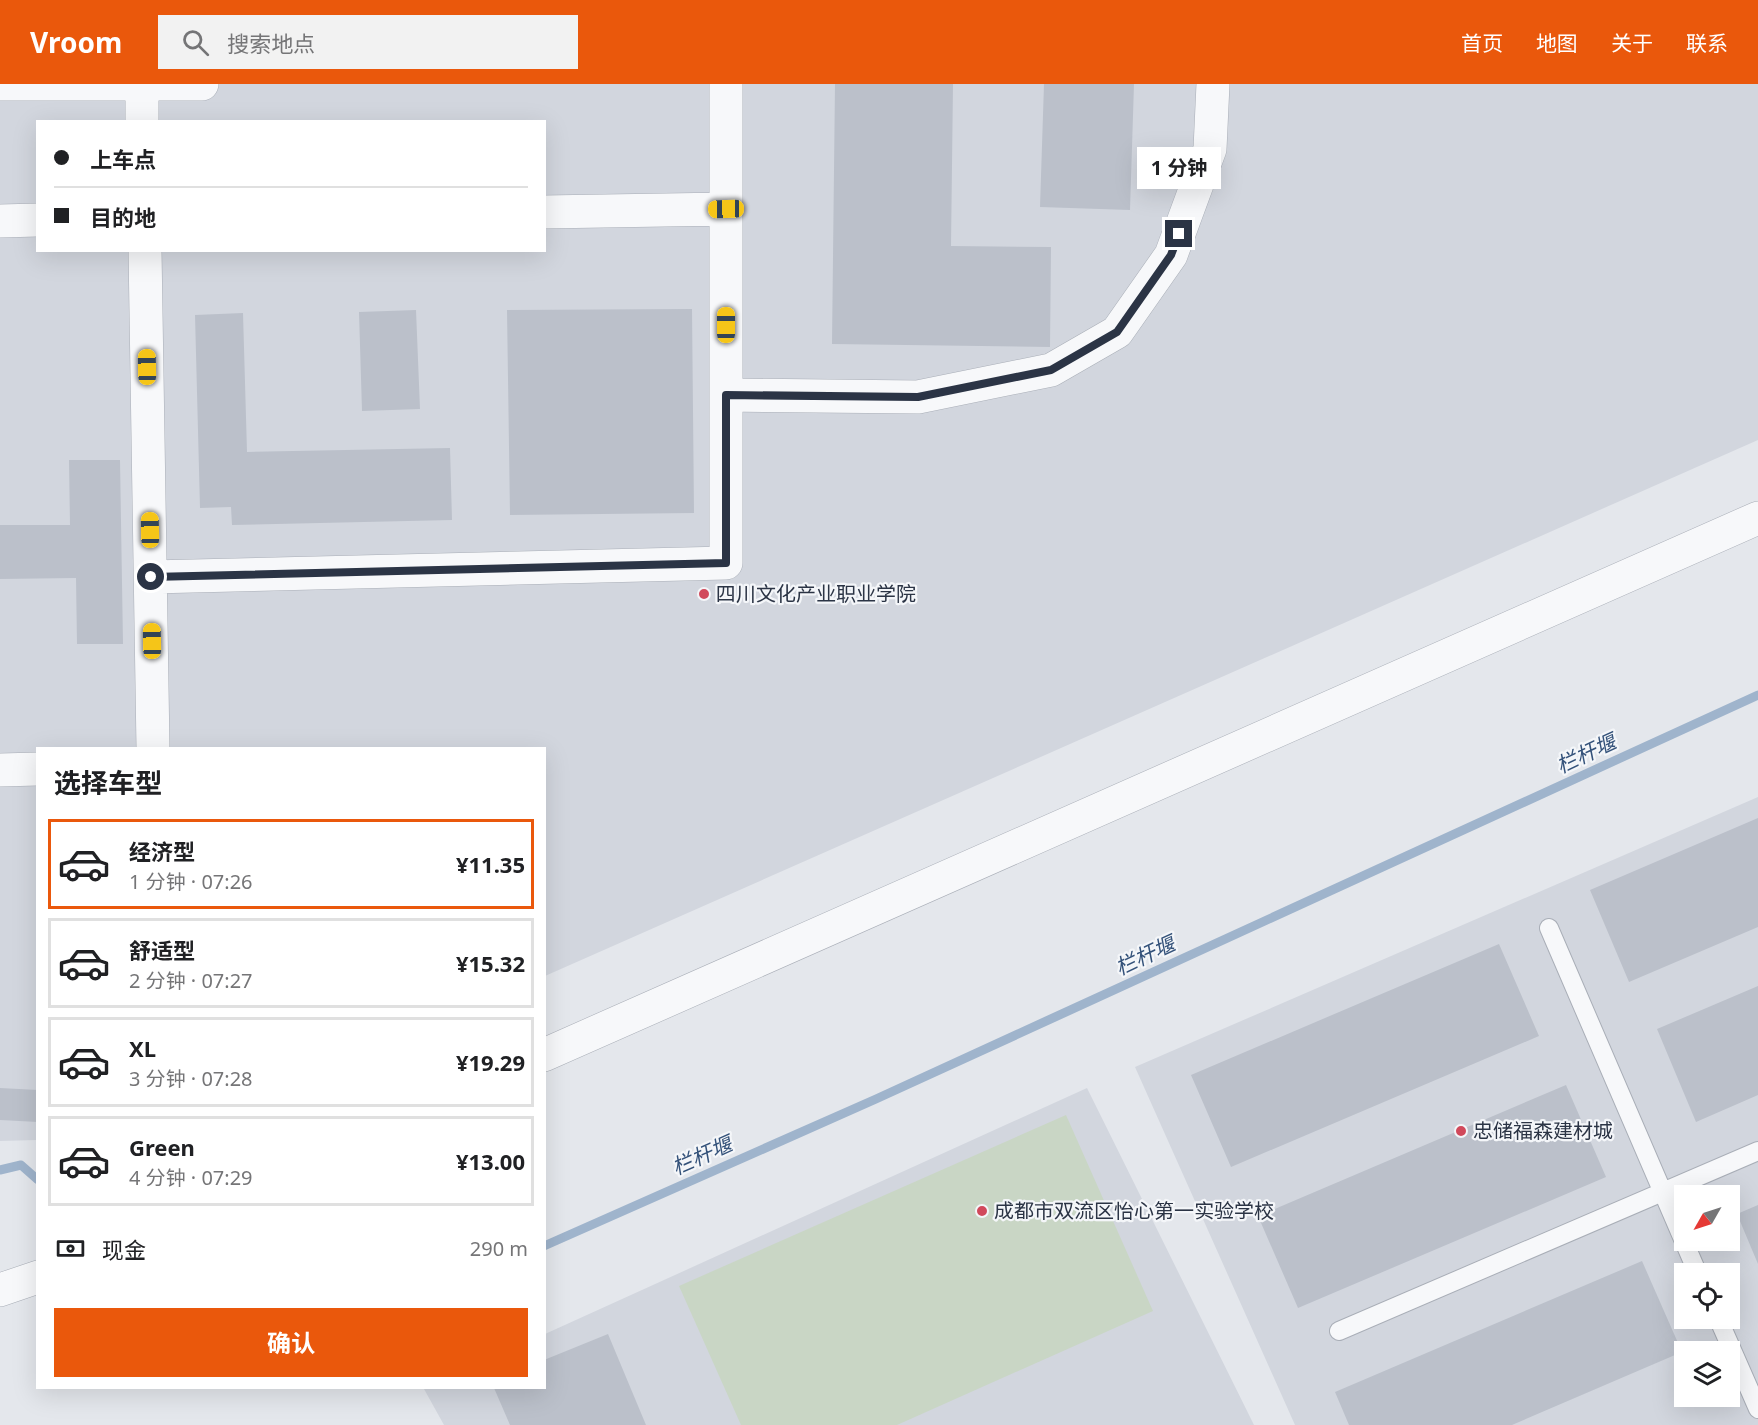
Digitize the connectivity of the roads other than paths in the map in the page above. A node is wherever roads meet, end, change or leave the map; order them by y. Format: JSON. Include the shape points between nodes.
{"nodes":[{"id":1,"x":0,"y":84,"type":"edge"},
{"id":2,"x":202,"y":84,"type":"edge"},
{"id":3,"x":726,"y":84,"type":"edge"},
{"id":4,"x":1213,"y":84,"type":"edge"},
{"id":5,"x":142,"y":85,"type":"edge"},
{"id":6,"x":142,"y":120,"type":"edge"},
{"id":7,"x":726,"y":209,"type":"junction"},
{"id":8,"x":546,"y":212,"type":"edge"},
{"id":9,"x":36,"y":220,"type":"edge"},
{"id":10,"x":0,"y":221,"type":"edge"},
{"id":11,"x":145,"y":252,"type":"edge"},
{"id":12,"x":726,"y":395,"type":"junction"},
{"id":13,"x":1758,"y":518,"type":"edge"},
{"id":14,"x":151,"y":577,"type":"junction"},
{"id":15,"x":153,"y":747,"type":"edge"},
{"id":16,"x":36,"y":769,"type":"edge"},
{"id":17,"x":0,"y":770,"type":"edge"},
{"id":18,"x":1549,"y":928,"type":"dead end"},
{"id":19,"x":546,"y":1054,"type":"edge"},
{"id":20,"x":1758,"y":1151,"type":"edge"},
{"id":21,"x":1662,"y":1193,"type":"junction"},
{"id":22,"x":1693,"y":1263,"type":"edge"},
{"id":23,"x":36,"y":1277,"type":"edge"},
{"id":24,"x":0,"y":1290,"type":"edge"},
{"id":25,"x":1723,"y":1329,"type":"edge"},
{"id":26,"x":1339,"y":1331,"type":"dead end"},
{"id":27,"x":1758,"y":1409,"type":"edge"}],
"edges":[{"from":1,"to":5,"type":"street"},
{"from":2,"to":5,"type":"street"},
{"from":3,"to":7,"type":"street"},
{"from":4,"to":12,"type":"street","via":[[1210,149],[1171,255],[1117,332],[1051,370],[918,397]]},
{"from":5,"to":6,"type":"street"},
{"from":7,"to":8,"type":"street"},
{"from":7,"to":12,"type":"street"},
{"from":9,"to":10,"type":"street"},
{"from":11,"to":14,"type":"street"},
{"from":12,"to":14,"type":"street","via":[[726,563]]},
{"from":13,"to":19,"type":"street"},
{"from":14,"to":15,"type":"street"},
{"from":16,"to":17,"type":"street"},
{"from":18,"to":21,"type":"lane"},
{"from":20,"to":21,"type":"lane"},
{"from":21,"to":22,"type":"lane"},
{"from":21,"to":26,"type":"lane"},
{"from":23,"to":24,"type":"street"},
{"from":25,"to":27,"type":"lane"}]}
